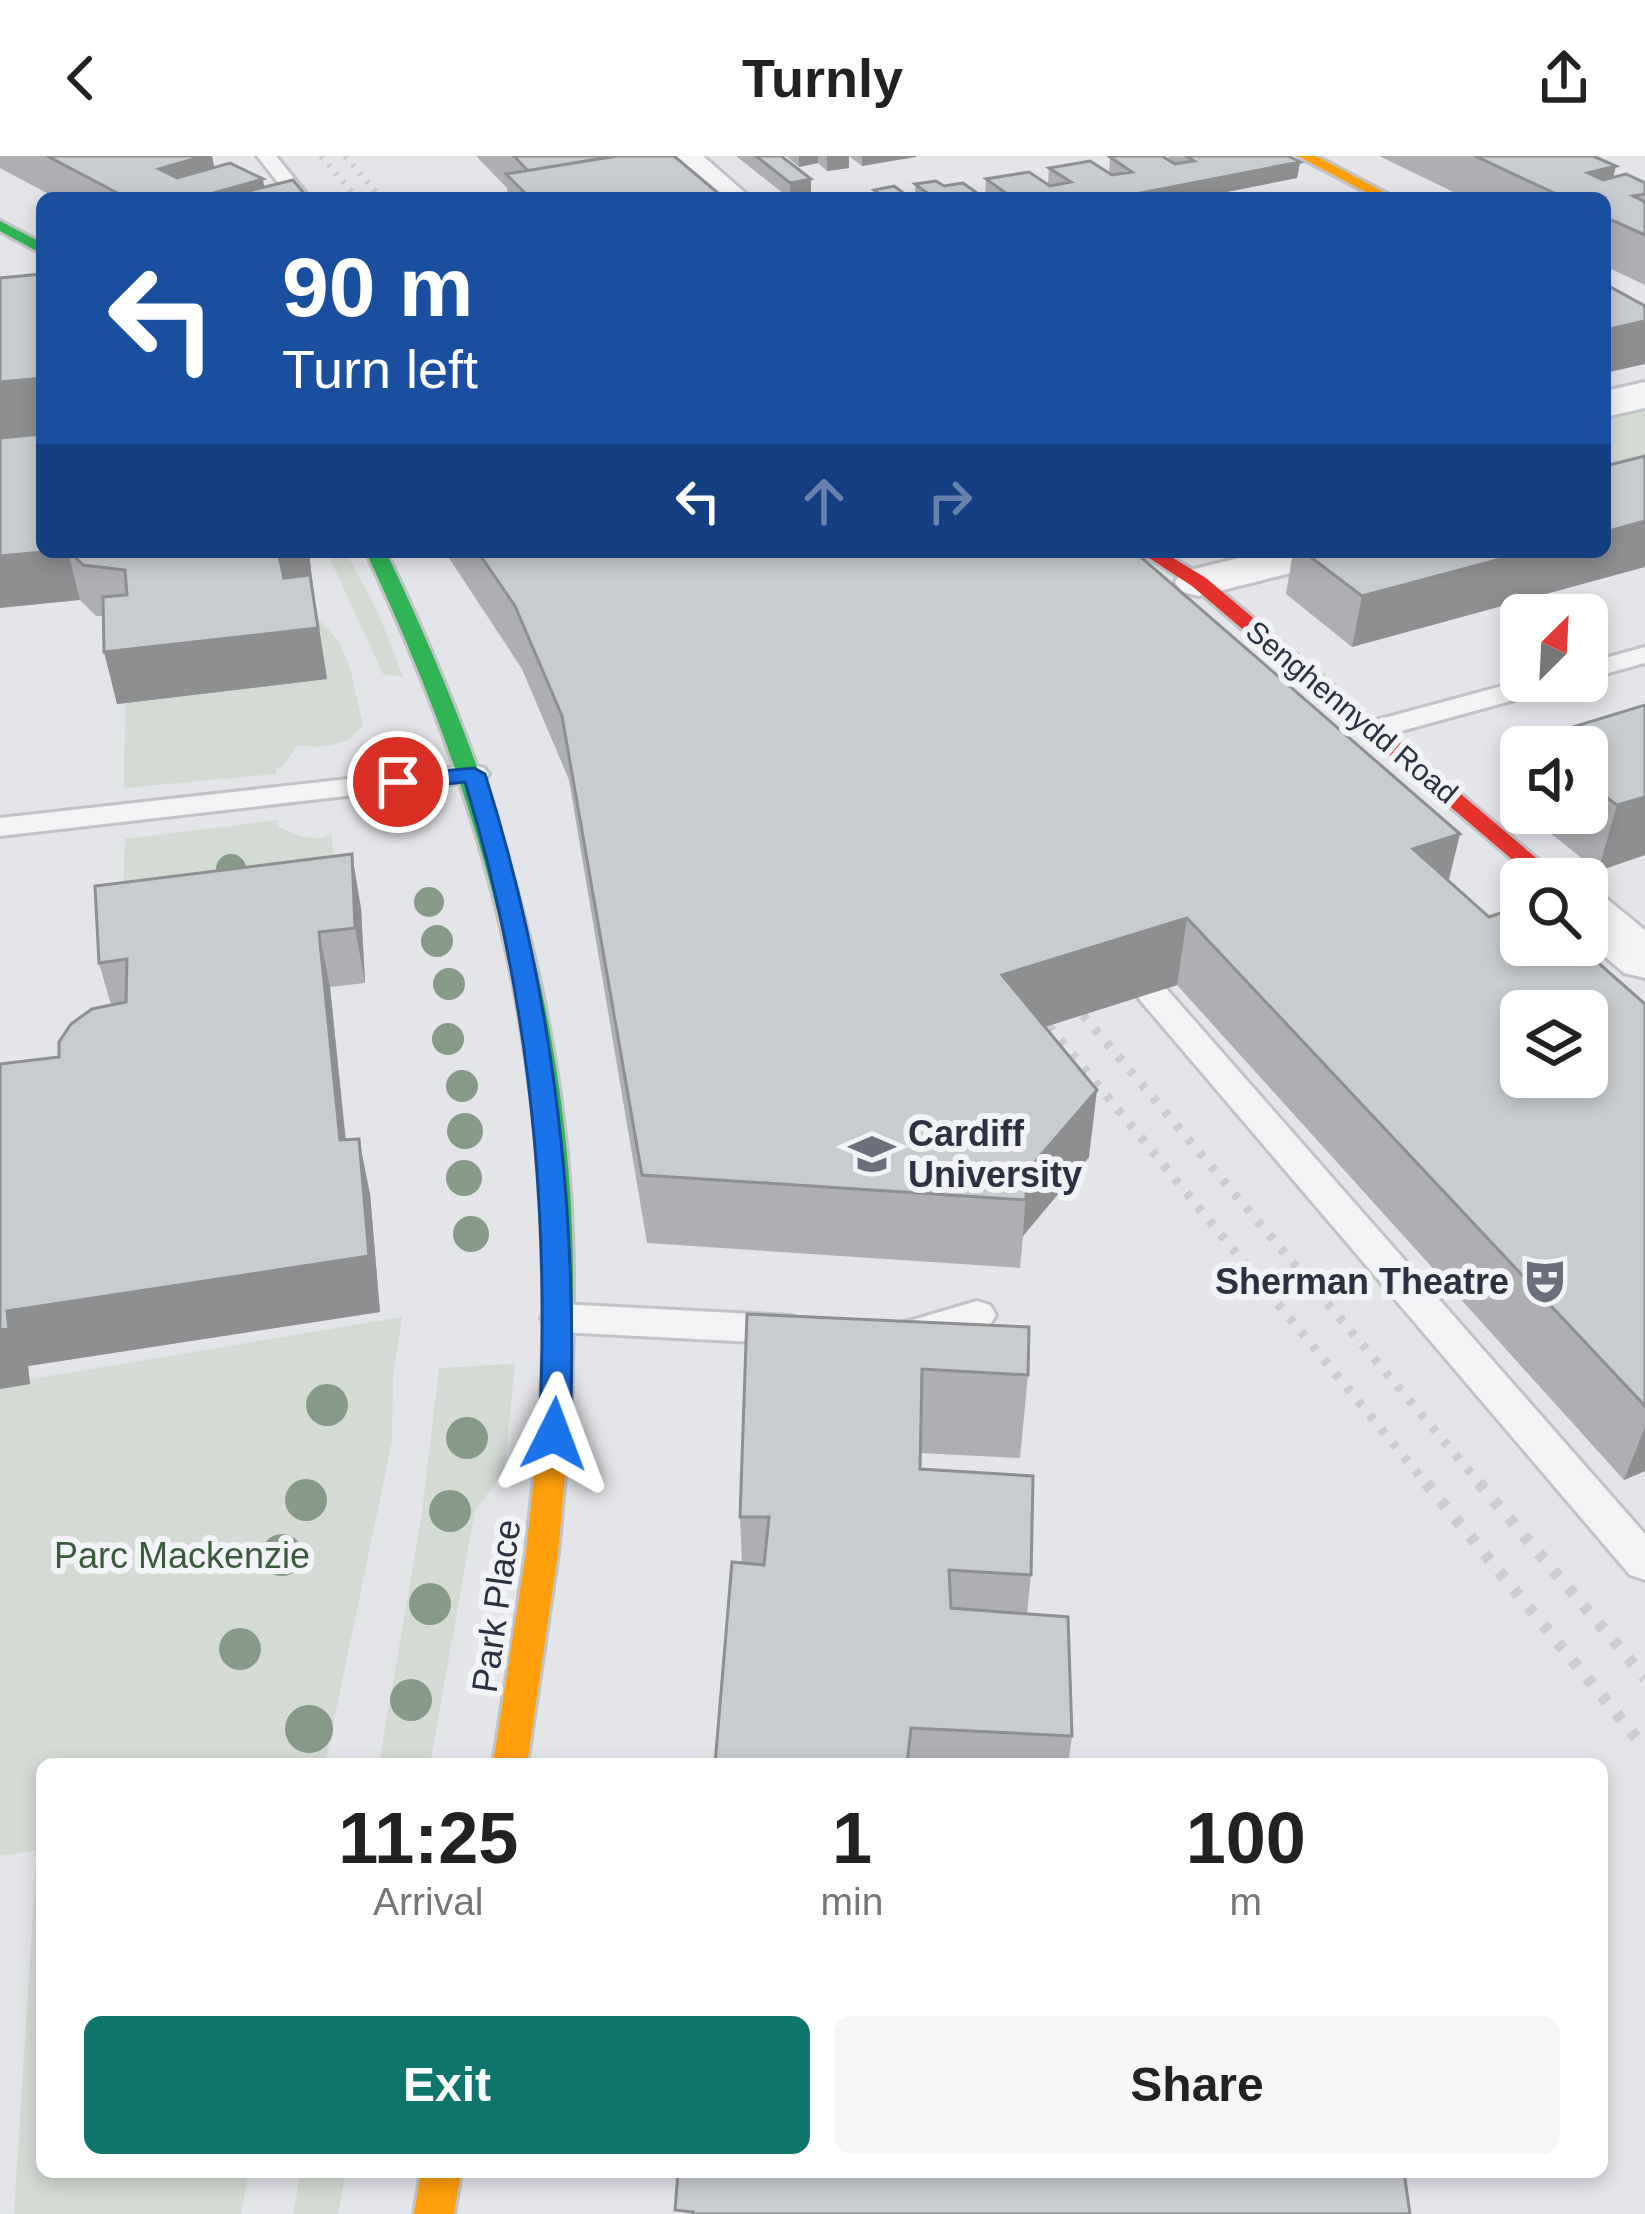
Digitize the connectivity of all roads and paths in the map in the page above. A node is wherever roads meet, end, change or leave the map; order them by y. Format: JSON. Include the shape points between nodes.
{"nodes":[{"id":1,"x":266,"y":156,"type":"edge"},
{"id":2,"x":682,"y":156,"type":"edge"},
{"id":3,"x":1305,"y":156,"type":"edge"},
{"id":4,"x":295,"y":192,"type":"edge"},
{"id":5,"x":726,"y":192,"type":"edge"},
{"id":6,"x":1364,"y":192,"type":"edge"},
{"id":7,"x":0,"y":225,"type":"edge"},
{"id":8,"x":36,"y":246,"type":"edge"},
{"id":9,"x":1645,"y":394,"type":"edge"},
{"id":10,"x":1611,"y":402,"type":"edge"},
{"id":11,"x":379,"y":558,"type":"edge"},
{"id":12,"x":1160,"y":558,"type":"edge"},
{"id":13,"x":1294,"y":558,"type":"edge"},
{"id":14,"x":1198,"y":582,"type":"junction"},
{"id":15,"x":1645,"y":655,"type":"edge"},
{"id":16,"x":1608,"y":665,"type":"edge"},
{"id":17,"x":1500,"y":695,"type":"edge"},
{"id":18,"x":1372,"y":730,"type":"junction"},
{"id":19,"x":474,"y":774,"type":"junction"},
{"id":20,"x":0,"y":827,"type":"edge"},
{"id":21,"x":1524,"y":858,"type":"edge"},
{"id":22,"x":1609,"y":910,"type":"edge"},
{"id":23,"x":1645,"y":960,"type":"edge"},
{"id":24,"x":1152,"y":993,"type":"edge"},
{"id":25,"x":977,"y":1315,"type":"dead end"},
{"id":26,"x":560,"y":1318,"type":"junction"},
{"id":27,"x":821,"y":1331,"type":"edge"},
{"id":28,"x":868,"y":1334,"type":"edge"},
{"id":29,"x":1645,"y":1563,"type":"edge"},
{"id":30,"x":511,"y":1758,"type":"edge"},
{"id":31,"x":440,"y":2178,"type":"edge"},
{"id":32,"x":434,"y":2214,"type":"edge"}],
"edges":[{"from":1,"to":4,"type":"lane"},
{"from":2,"to":5,"type":"street"},
{"from":3,"to":6,"type":"street"},
{"from":7,"to":8,"type":"street"},
{"from":9,"to":10,"type":"street"},
{"from":11,"to":19,"type":"street","name":"Park Place","via":[[432,661]]},
{"from":12,"to":14,"type":"street","name":"Senghennydd Road"},
{"from":13,"to":14,"type":"street"},
{"from":14,"to":18,"type":"street","name":"Senghennydd Road"},
{"from":15,"to":16,"type":"lane"},
{"from":17,"to":18,"type":"lane"},
{"from":18,"to":21,"type":"street","name":"Senghennydd Road"},
{"from":19,"to":20,"type":"lane"},
{"from":19,"to":26,"type":"street","name":"Park Place","via":[[504,871],[537,1042]]},
{"from":22,"to":23,"type":"street"},
{"from":24,"to":29,"type":"lane"},
{"from":25,"to":28,"type":"lane","via":[[916,1336]]},
{"from":26,"to":27,"type":"lane"},
{"from":26,"to":30,"type":"street","name":"Park Place","via":[[554,1434]]},
{"from":31,"to":32,"type":"street"}]}
